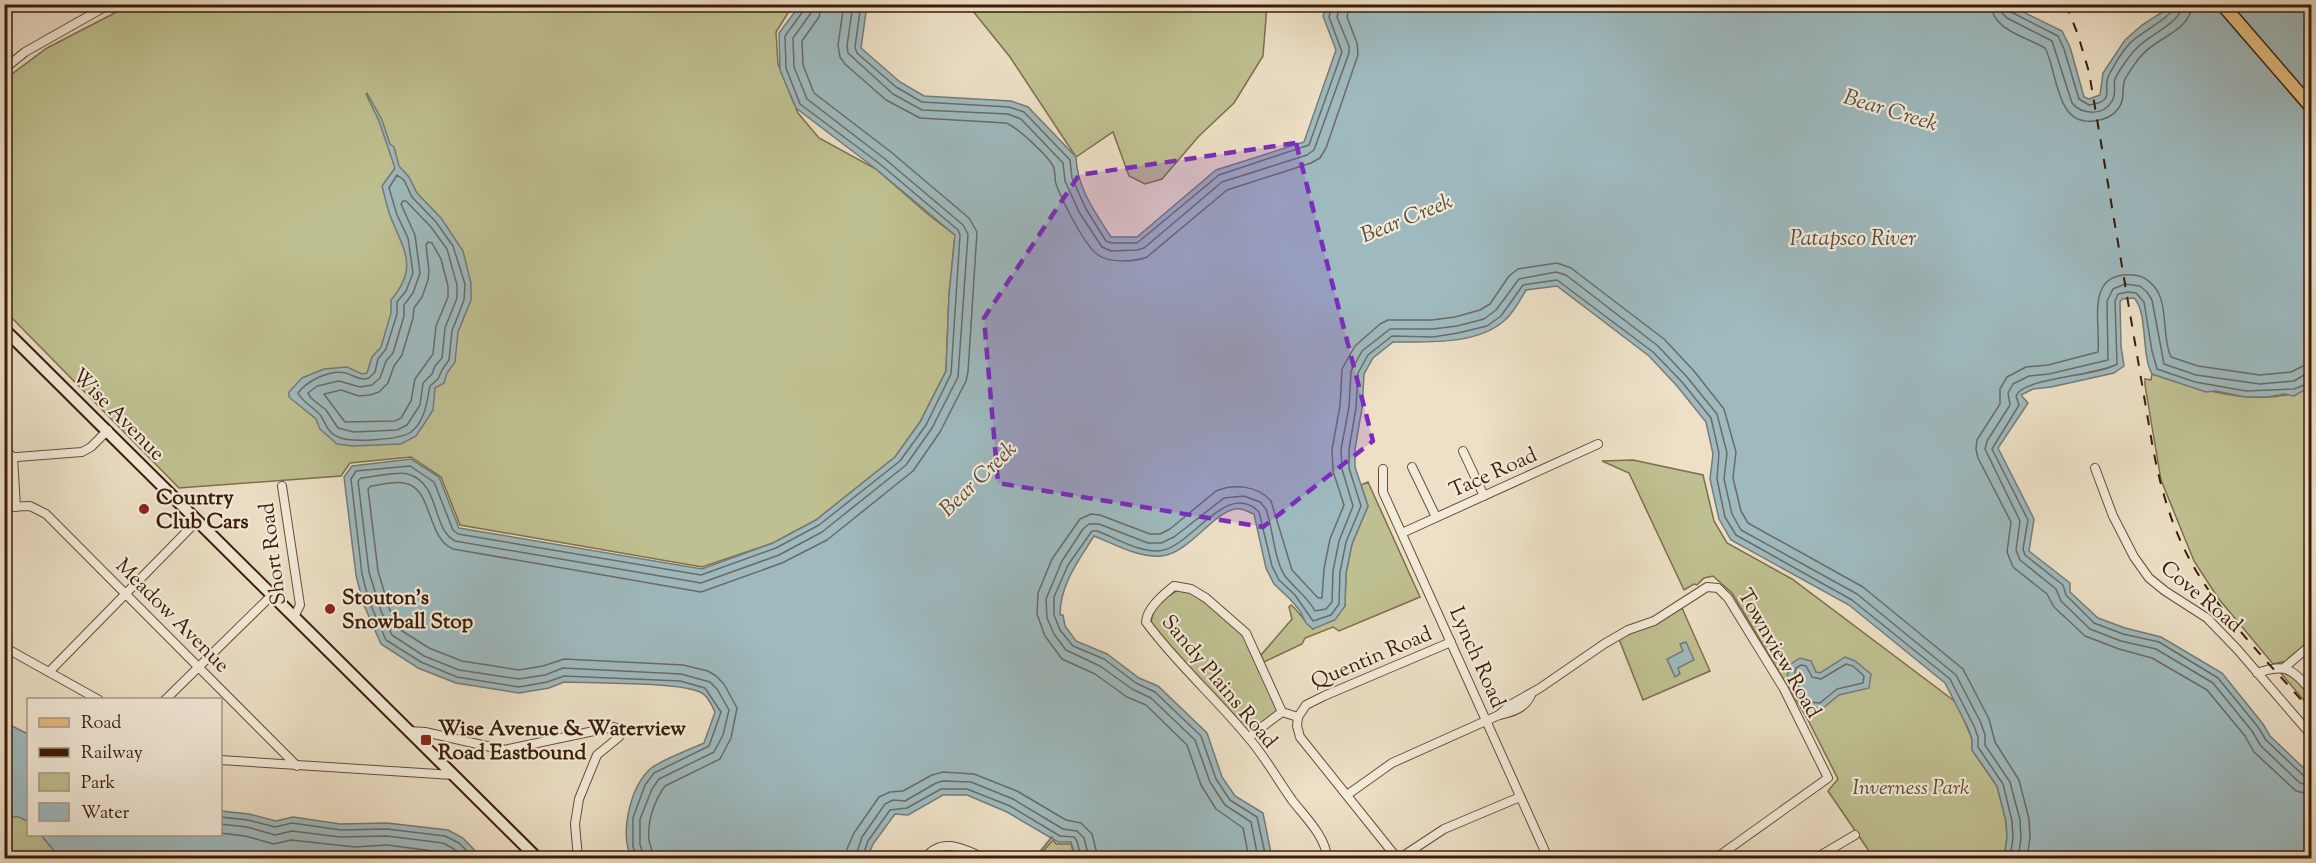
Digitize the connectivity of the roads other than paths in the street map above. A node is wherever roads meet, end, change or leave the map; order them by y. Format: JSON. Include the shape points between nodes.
{"nodes":[{"id":1,"x":110,"y":4,"type":"edge"},
{"id":2,"x":2222,"y":4,"type":"edge"},
{"id":3,"x":4,"y":69,"type":"edge"},
{"id":4,"x":2312,"y":108,"type":"edge"},
{"id":5,"x":4,"y":329,"type":"edge"},
{"id":6,"x":108,"y":430,"type":"junction"},
{"id":7,"x":1598,"y":444,"type":"dead end"},
{"id":8,"x":4,"y":449,"type":"edge"},
{"id":9,"x":1463,"y":451,"type":"dead end"},
{"id":10,"x":8,"y":457,"type":"edge"},
{"id":11,"x":1412,"y":467,"type":"dead end"},
{"id":12,"x":2095,"y":468,"type":"dead end"},
{"id":13,"x":1383,"y":469,"type":"dead end"},
{"id":14,"x":282,"y":486,"type":"dead end"},
{"id":15,"x":1484,"y":496,"type":"junction"},
{"id":16,"x":4,"y":507,"type":"edge"},
{"id":17,"x":16,"y":507,"type":"junction"},
{"id":18,"x":1436,"y":517,"type":"junction"},
{"id":19,"x":197,"y":520,"type":"junction"},
{"id":20,"x":1402,"y":532,"type":"junction"},
{"id":21,"x":125,"y":593,"type":"junction"},
{"id":22,"x":272,"y":595,"type":"junction"},
{"id":23,"x":294,"y":617,"type":"junction"},
{"id":24,"x":1451,"y":642,"type":"junction"},
{"id":25,"x":2312,"y":644,"type":"edge"},
{"id":26,"x":4,"y":647,"type":"edge"},
{"id":27,"x":199,"y":666,"type":"junction"},
{"id":28,"x":2284,"y":667,"type":"junction"},
{"id":29,"x":49,"y":672,"type":"junction"},
{"id":30,"x":2257,"y":673,"type":"junction"},
{"id":31,"x":2312,"y":692,"type":"edge"},
{"id":32,"x":97,"y":698,"type":"edge"},
{"id":33,"x":166,"y":698,"type":"edge"},
{"id":34,"x":1282,"y":712,"type":"junction"},
{"id":35,"x":1298,"y":717,"type":"junction"},
{"id":36,"x":1487,"y":722,"type":"junction"},
{"id":37,"x":408,"y":731,"type":"junction"},
{"id":38,"x":2312,"y":736,"type":"edge"},
{"id":39,"x":1249,"y":737,"type":"junction"},
{"id":40,"x":222,"y":760,"type":"edge"},
{"id":41,"x":297,"y":766,"type":"junction"},
{"id":42,"x":453,"y":775,"type":"junction"},
{"id":43,"x":1347,"y":795,"type":"junction"},
{"id":44,"x":1520,"y":797,"type":"junction"},
{"id":45,"x":1855,"y":835,"type":"dead end"},
{"id":46,"x":1820,"y":857,"type":"edge"},
{"id":47,"x":537,"y":858,"type":"edge"},
{"id":48,"x":578,"y":858,"type":"edge"},
{"id":49,"x":925,"y":858,"type":"edge"},
{"id":50,"x":984,"y":858,"type":"edge"},
{"id":51,"x":1327,"y":858,"type":"edge"},
{"id":52,"x":1399,"y":858,"type":"edge"},
{"id":53,"x":1548,"y":858,"type":"edge"},
{"id":54,"x":1716,"y":858,"type":"edge"}],
"edges":[{"from":1,"to":3,"type":"street","via":[[25,52]]},
{"from":2,"to":4,"type":"main road"},
{"from":5,"to":6,"type":"main road","name":"Wise Avenue"},
{"from":6,"to":10,"type":"street","via":[[82,452]]},
{"from":6,"to":19,"type":"main road","name":"Wise Avenue"},
{"from":7,"to":15,"type":"street","name":"Tace Road"},
{"from":8,"to":10,"type":"street"},
{"from":9,"to":15,"type":"street"},
{"from":10,"to":17,"type":"street"},
{"from":11,"to":18,"type":"street"},
{"from":12,"to":30,"type":"street","name":"Cove Road","via":[[2113,516],[2150,578],[2207,618]]},
{"from":13,"to":20,"type":"street","name":"Lynch Road","via":[[1383,492]]},
{"from":14,"to":23,"type":"street","name":"Short Road","via":[[300,605]]},
{"from":15,"to":18,"type":"street","name":"Tace Road"},
{"from":16,"to":17,"type":"street","name":"Meadow Avenue"},
{"from":17,"to":21,"type":"street","name":"Meadow Avenue","via":[[30,506],[46,514]]},
{"from":18,"to":20,"type":"street","name":"Tace Road"},
{"from":19,"to":21,"type":"street"},
{"from":19,"to":22,"type":"main road","name":"Wise Avenue"},
{"from":20,"to":24,"type":"street","name":"Lynch Road"},
{"from":21,"to":27,"type":"street","name":"Meadow Avenue"},
{"from":21,"to":29,"type":"street"},
{"from":22,"to":23,"type":"main road","name":"Wise Avenue"},
{"from":22,"to":27,"type":"street"},
{"from":23,"to":37,"type":"main road","name":"Wise Avenue"},
{"from":24,"to":35,"type":"street","name":"Quentin Road","via":[[1324,696],[1306,705]]},
{"from":24,"to":36,"type":"street","name":"Lynch Road"},
{"from":25,"to":28,"type":"street"},
{"from":26,"to":29,"type":"street"},
{"from":27,"to":33,"type":"street"},
{"from":27,"to":41,"type":"street","name":"Meadow Avenue"},
{"from":28,"to":30,"type":"street"},
{"from":28,"to":31,"type":"street"},
{"from":29,"to":32,"type":"street"},
{"from":30,"to":38,"type":"street","name":"Cove Road"},
{"from":34,"to":35,"type":"street","name":"Quentin Road"},
{"from":34,"to":39,"type":"street"},
{"from":34,"to":39,"type":"street","name":"Sandy Plains Road","via":[[1246,633],[1191,589],[1174,586],[1150,611],[1146,622]]},
{"from":35,"to":43,"type":"street","via":[[1300,737]]},
{"from":36,"to":43,"type":"street","name":"Townview Road","via":[[1392,763]]},
{"from":36,"to":44,"type":"street","name":"Lynch Road"},
{"from":36,"to":54,"type":"street","name":"Townview Road","via":[[1527,704],[1531,695],[1628,630],[1654,621],[1707,587],[1722,591],[1784,689],[1828,778]]},
{"from":37,"to":42,"type":"main road","name":"Wise Avenue"},
{"from":37,"to":48,"type":"street","via":[[504,750],[613,727],[619,729],[619,736],[597,755],[579,800],[575,824]]},
{"from":39,"to":51,"type":"street","name":"Sandy Plains Road","via":[[1318,835]]},
{"from":40,"to":41,"type":"street"},
{"from":41,"to":42,"type":"street"},
{"from":42,"to":47,"type":"main road","name":"Wise Avenue"},
{"from":43,"to":52,"type":"street"},
{"from":44,"to":52,"type":"street","via":[[1444,829]]},
{"from":44,"to":53,"type":"street","name":"Lynch Road"},
{"from":45,"to":46,"type":"street"},
{"from":49,"to":50,"type":"street","via":[[937,847],[949,845]]}]}
